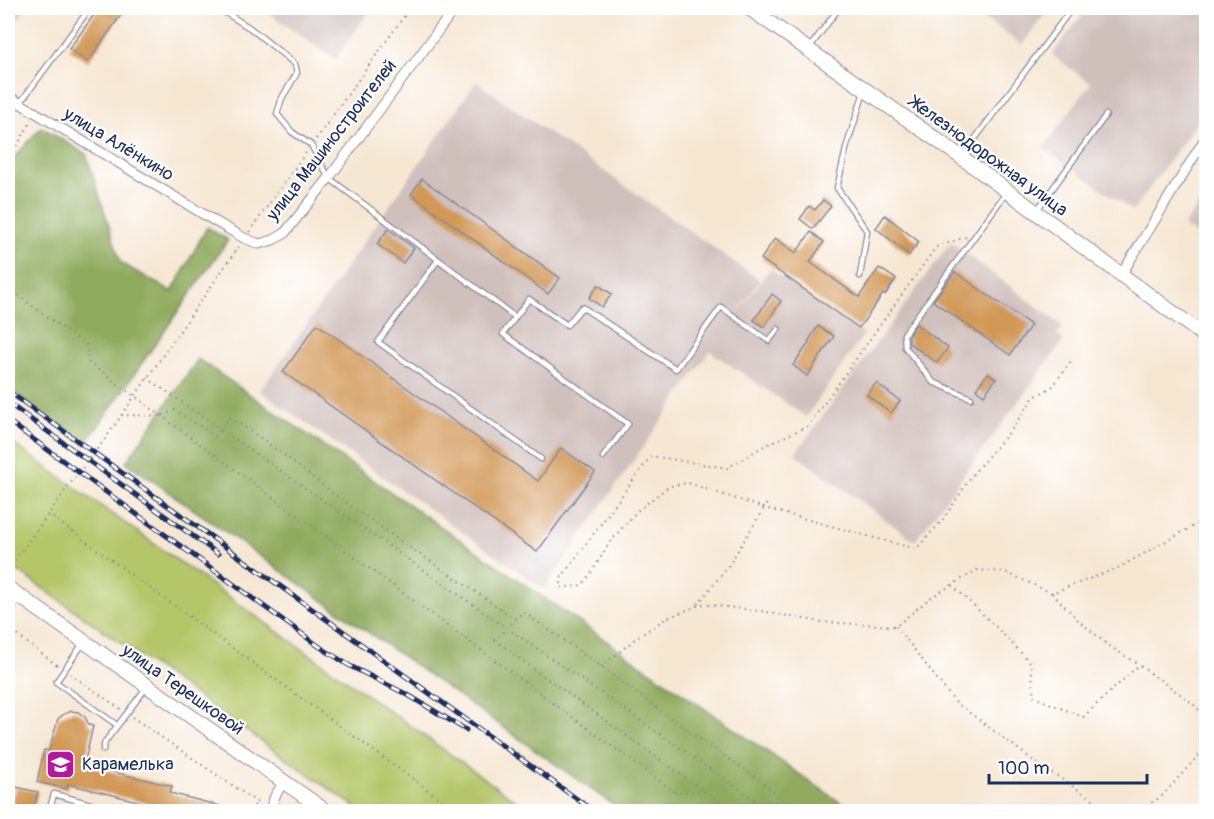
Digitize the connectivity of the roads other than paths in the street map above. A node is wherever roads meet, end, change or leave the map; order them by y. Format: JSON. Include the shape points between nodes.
{"nodes":[{"id":1,"x":90,"y":8,"type":"edge"},
{"id":2,"x":218,"y":8,"type":"edge"},
{"id":3,"x":455,"y":8,"type":"edge"},
{"id":4,"x":749,"y":8,"type":"edge"},
{"id":5,"x":839,"y":8,"type":"edge"},
{"id":6,"x":1072,"y":8,"type":"edge"},
{"id":7,"x":809,"y":50,"type":"junction"},
{"id":8,"x":865,"y":90,"type":"junction"},
{"id":9,"x":8,"y":96,"type":"edge"},
{"id":10,"x":20,"y":103,"type":"junction"},
{"id":11,"x":1106,"y":115,"type":"dead end"},
{"id":12,"x":1206,"y":137,"type":"edge"},
{"id":13,"x":961,"y":157,"type":"junction"},
{"id":14,"x":329,"y":178,"type":"junction"},
{"id":15,"x":1007,"y":191,"type":"junction"},
{"id":16,"x":1036,"y":212,"type":"junction"},
{"id":17,"x":213,"y":220,"type":"joint"},
{"id":18,"x":438,"y":260,"type":"junction"},
{"id":19,"x":1121,"y":275,"type":"junction"},
{"id":20,"x":861,"y":276,"type":"dead end"},
{"id":21,"x":515,"y":317,"type":"junction"},
{"id":22,"x":778,"y":329,"type":"dead end"},
{"id":23,"x":1206,"y":337,"type":"edge"},
{"id":24,"x":971,"y":398,"type":"dead end"},
{"id":25,"x":603,"y":457,"type":"dead end"},
{"id":26,"x":541,"y":459,"type":"dead end"},
{"id":27,"x":13,"y":592,"type":"edge"},
{"id":28,"x":8,"y":610,"type":"edge"},
{"id":29,"x":84,"y":642,"type":"junction"},
{"id":30,"x":147,"y":686,"type":"junction"},
{"id":31,"x":117,"y":725,"type":"junction"},
{"id":32,"x":103,"y":750,"type":"dead end"},
{"id":33,"x":284,"y":781,"type":"junction"},
{"id":34,"x":269,"y":811,"type":"edge"},
{"id":35,"x":49,"y":812,"type":"edge"},
{"id":36,"x":120,"y":812,"type":"edge"},
{"id":37,"x":327,"y":812,"type":"edge"}],
"edges":[{"from":1,"to":10,"type":"lane"},
{"from":2,"to":14,"type":"lane","via":[[295,64],[297,73],[277,114],[292,132],[312,145]]},
{"from":3,"to":14,"type":"street","name":"улица Машиностроителей"},
{"from":4,"to":7,"type":"street","name":"Железнодорожная улица"},
{"from":5,"to":7,"type":"lane"},
{"from":6,"to":13,"type":"lane"},
{"from":7,"to":8,"type":"street","name":"Железнодорожная улица"},
{"from":8,"to":13,"type":"street","name":"Железнодорожная улица"},
{"from":8,"to":20,"type":"lane","via":[[837,188],[867,231]]},
{"from":9,"to":10,"type":"street","name":"улица Алёнкино"},
{"from":10,"to":17,"type":"street","name":"улица Алёнкино"},
{"from":11,"to":16,"type":"lane"},
{"from":12,"to":19,"type":"street"},
{"from":13,"to":15,"type":"street","name":"Железнодорожная улица"},
{"from":14,"to":17,"type":"street","name":"улица Машиностроителей","via":[[284,234],[273,240],[259,244]]},
{"from":14,"to":18,"type":"lane"},
{"from":15,"to":16,"type":"street","name":"Железнодорожная улица"},
{"from":15,"to":24,"type":"lane","via":[[904,334],[905,347],[933,382]]},
{"from":16,"to":19,"type":"street","name":"Железнодорожная улица"},
{"from":18,"to":21,"type":"lane"},
{"from":18,"to":26,"type":"lane","via":[[378,342]]},
{"from":19,"to":23,"type":"street","name":"Железнодорожная улица"},
{"from":21,"to":22,"type":"lane","via":[[529,299],[567,325],[582,307],[676,369],[721,307],[769,341]]},
{"from":21,"to":25,"type":"lane","via":[[503,334],[628,424]]},
{"from":27,"to":28,"type":"street"},
{"from":27,"to":29,"type":"street","name":"улица Терешковой"},
{"from":29,"to":30,"type":"street","name":"улица Терешковой"},
{"from":29,"to":31,"type":"lane","via":[[56,682]]},
{"from":30,"to":31,"type":"lane"},
{"from":30,"to":33,"type":"street","name":"улица Терешковой"},
{"from":31,"to":32,"type":"lane"},
{"from":33,"to":34,"type":"street"},
{"from":33,"to":37,"type":"street","name":"улица Терешковой"},
{"from":35,"to":36,"type":"lane","via":[[54,794]]}]}
